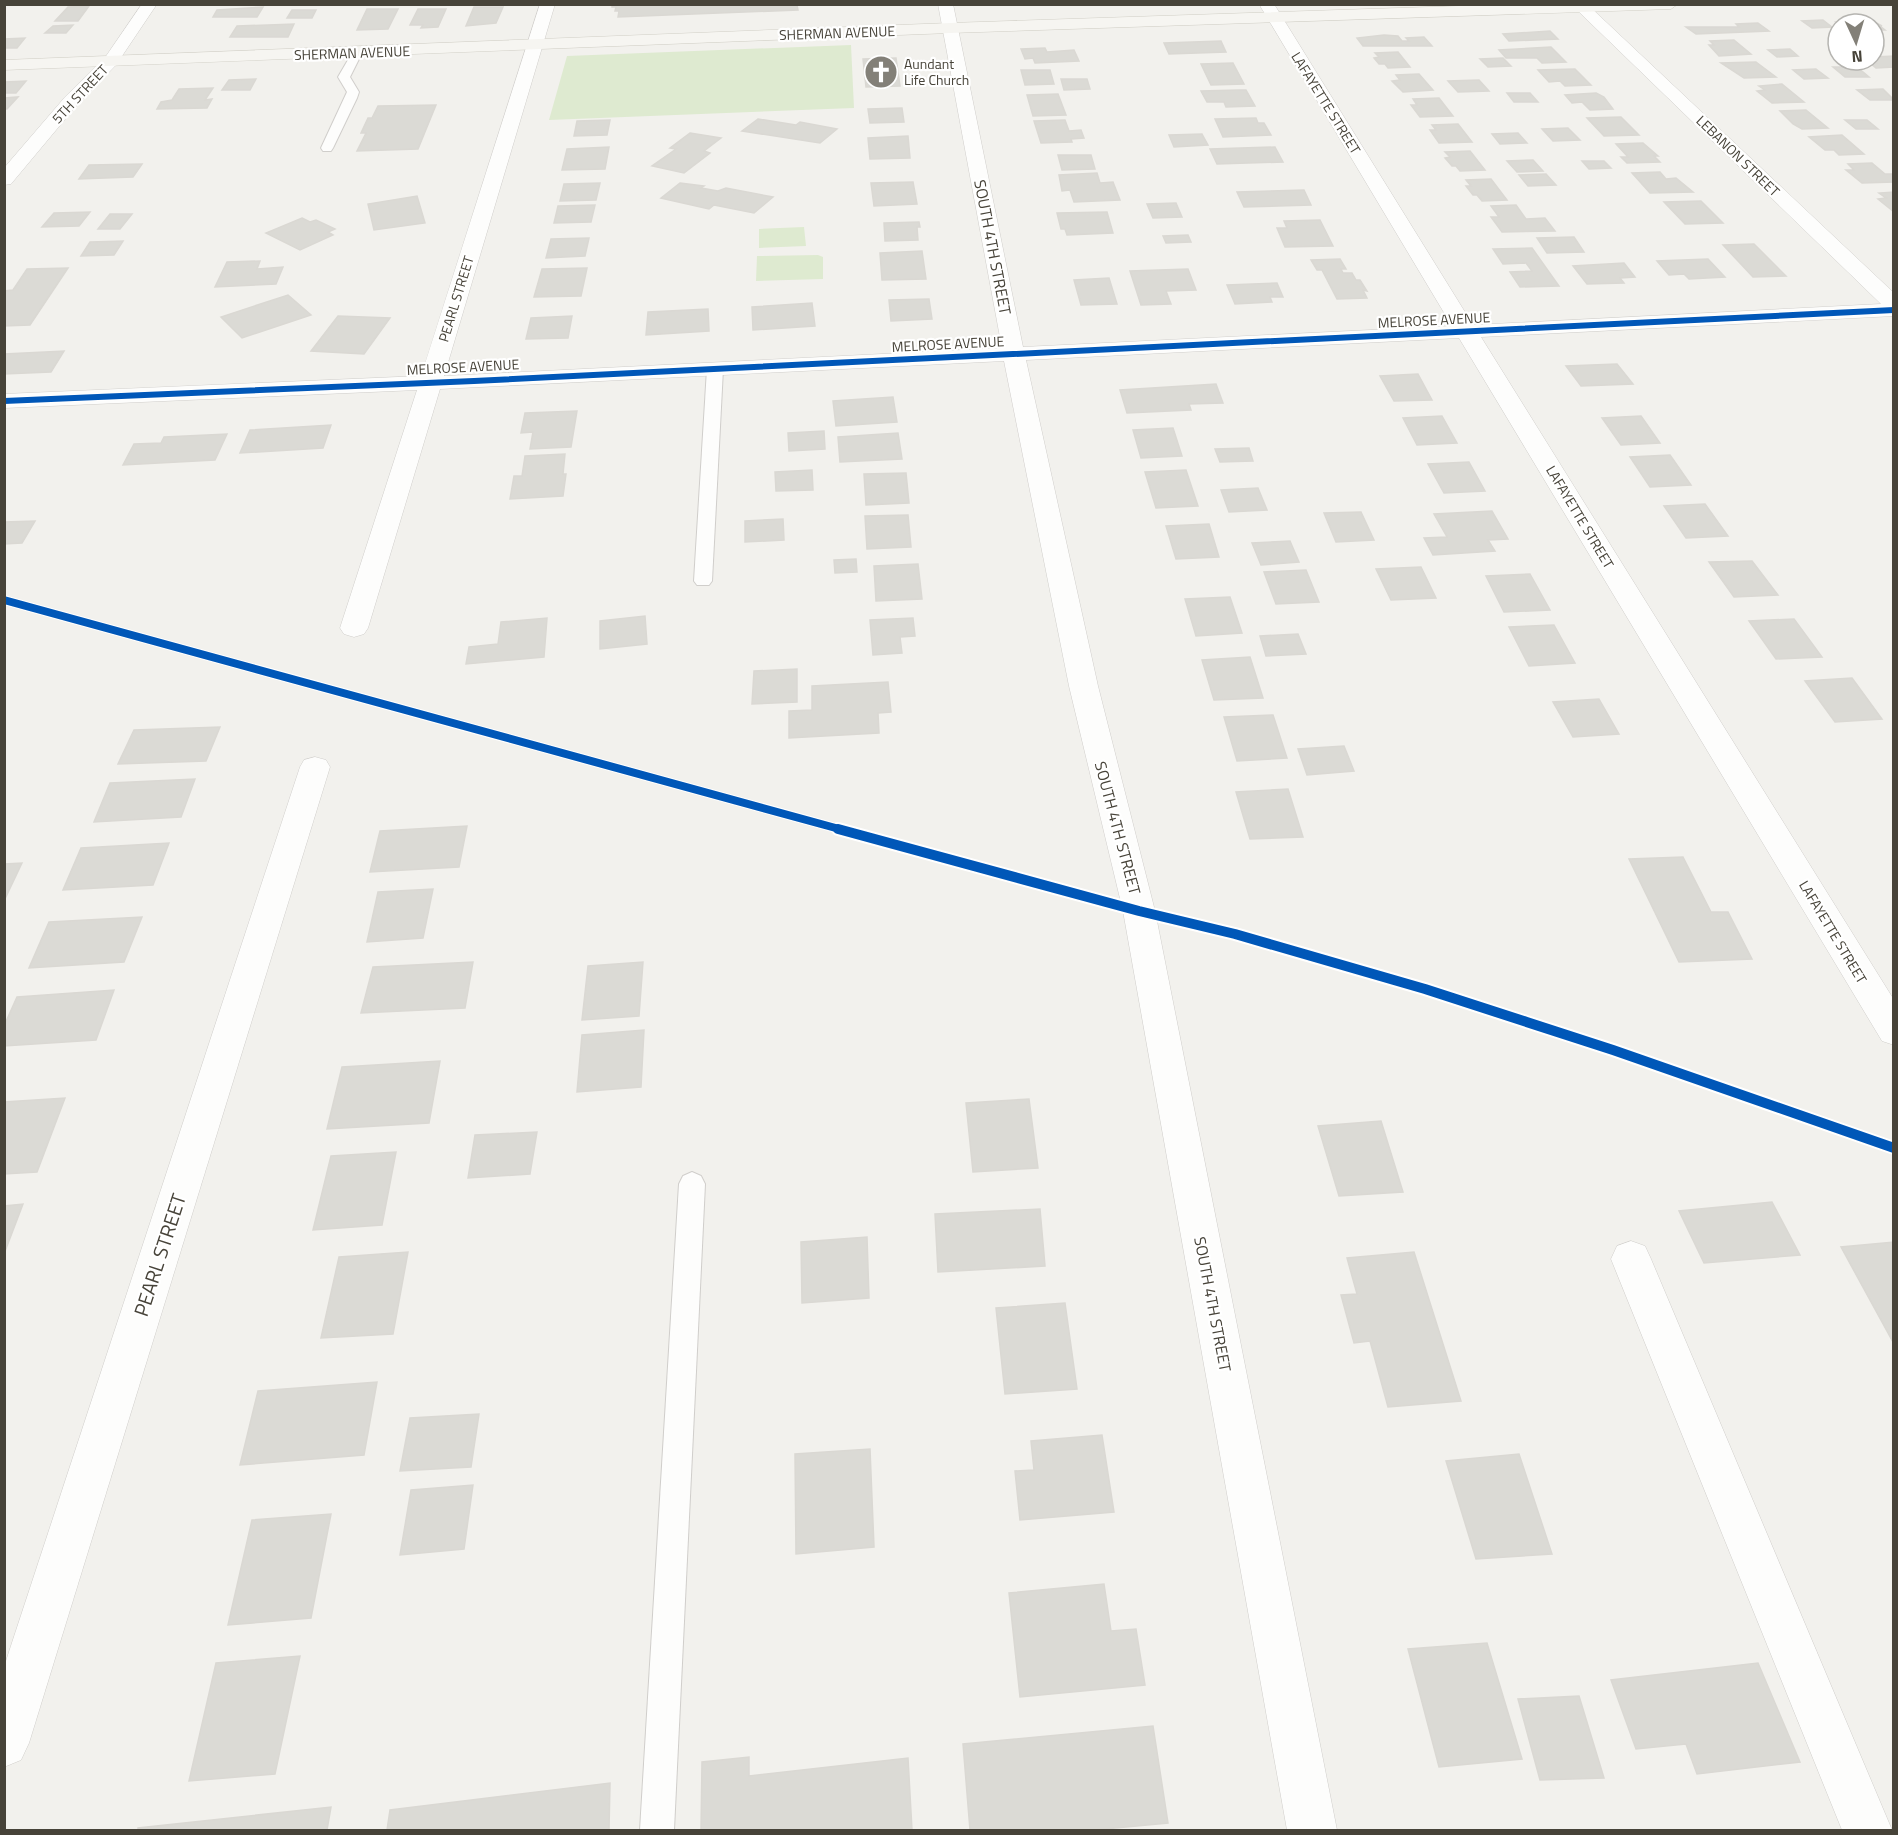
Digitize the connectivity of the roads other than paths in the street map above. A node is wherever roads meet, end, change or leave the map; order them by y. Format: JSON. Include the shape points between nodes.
{"nodes":[{"id":1,"x":150,"y":4,"type":"edge"},
{"id":2,"x":548,"y":4,"type":"edge"},
{"id":3,"x":945,"y":4,"type":"edge"},
{"id":4,"x":1671,"y":4,"type":"edge"},
{"id":5,"x":1583,"y":8,"type":"junction"},
{"id":6,"x":1270,"y":11,"type":"edge"},
{"id":7,"x":950,"y":28,"type":"junction"},
{"id":8,"x":536,"y":45,"type":"junction"},
{"id":9,"x":357,"y":53,"type":"junction"},
{"id":10,"x":110,"y":62,"type":"junction"},
{"id":11,"x":4,"y":65,"type":"edge"},
{"id":12,"x":327,"y":148,"type":"dead end"},
{"id":13,"x":4,"y":180,"type":"edge"},
{"id":14,"x":1893,"y":305,"type":"edge"},
{"id":15,"x":1893,"y":310,"type":"edge"},
{"id":16,"x":1467,"y":332,"type":"junction"},
{"id":17,"x":1014,"y":354,"type":"junction"},
{"id":18,"x":715,"y":369,"type":"junction"},
{"id":19,"x":430,"y":383,"type":"junction"},
{"id":20,"x":4,"y":400,"type":"edge"},
{"id":21,"x":703,"y":582,"type":"dead end"},
{"id":22,"x":354,"y":628,"type":"dead end"},
{"id":23,"x":315,"y":767,"type":"dead end"},
{"id":24,"x":1893,"y":1031,"type":"edge"},
{"id":25,"x":692,"y":1184,"type":"dead end"},
{"id":26,"x":1631,"y":1259,"type":"dead end"},
{"id":27,"x":4,"y":1743,"type":"edge"},
{"id":28,"x":657,"y":1830,"type":"edge"},
{"id":29,"x":1312,"y":1830,"type":"edge"},
{"id":30,"x":1867,"y":1830,"type":"edge"}],
"edges":[{"from":1,"to":10,"type":"street","name":"5TH STREET"},
{"from":2,"to":8,"type":"street","name":"PEARL STREET"},
{"from":3,"to":7,"type":"street","name":"SOUTH 4TH STREET"},
{"from":4,"to":5,"type":"street","name":"SHERMAN AVENUE"},
{"from":5,"to":6,"type":"street","name":"SHERMAN AVENUE"},
{"from":5,"to":14,"type":"street","name":"LEBANON STREET"},
{"from":6,"to":7,"type":"street","name":"SHERMAN AVENUE"},
{"from":6,"to":16,"type":"street","name":"LAFAYETTE STREET"},
{"from":7,"to":8,"type":"street","name":"SHERMAN AVENUE"},
{"from":7,"to":17,"type":"street","name":"SOUTH 4TH STREET"},
{"from":8,"to":9,"type":"street","name":"SHERMAN AVENUE"},
{"from":8,"to":19,"type":"street","name":"PEARL STREET"},
{"from":9,"to":10,"type":"street","name":"SHERMAN AVENUE"},
{"from":9,"to":12,"type":"lane","via":[[344,77],[353,92]]},
{"from":10,"to":11,"type":"street","name":"SHERMAN AVENUE"},
{"from":10,"to":13,"type":"street","name":"5TH STREET"},
{"from":15,"to":16,"type":"street","name":"MELROSE AVENUE"},
{"from":16,"to":17,"type":"street","name":"MELROSE AVENUE"},
{"from":16,"to":24,"type":"street","name":"LAFAYETTE STREET"},
{"from":17,"to":18,"type":"street","name":"MELROSE AVENUE"},
{"from":17,"to":29,"type":"street","name":"SOUTH 4TH STREET","via":[[1103,775],[1139,911]]},
{"from":18,"to":19,"type":"street","name":"MELROSE AVENUE"},
{"from":18,"to":21,"type":"lane"},
{"from":19,"to":20,"type":"street","name":"MELROSE AVENUE"},
{"from":19,"to":22,"type":"street","name":"PEARL STREET"},
{"from":23,"to":27,"type":"street","name":"PEARL STREET"},
{"from":25,"to":28,"type":"lane"},
{"from":26,"to":30,"type":"street"}]}
